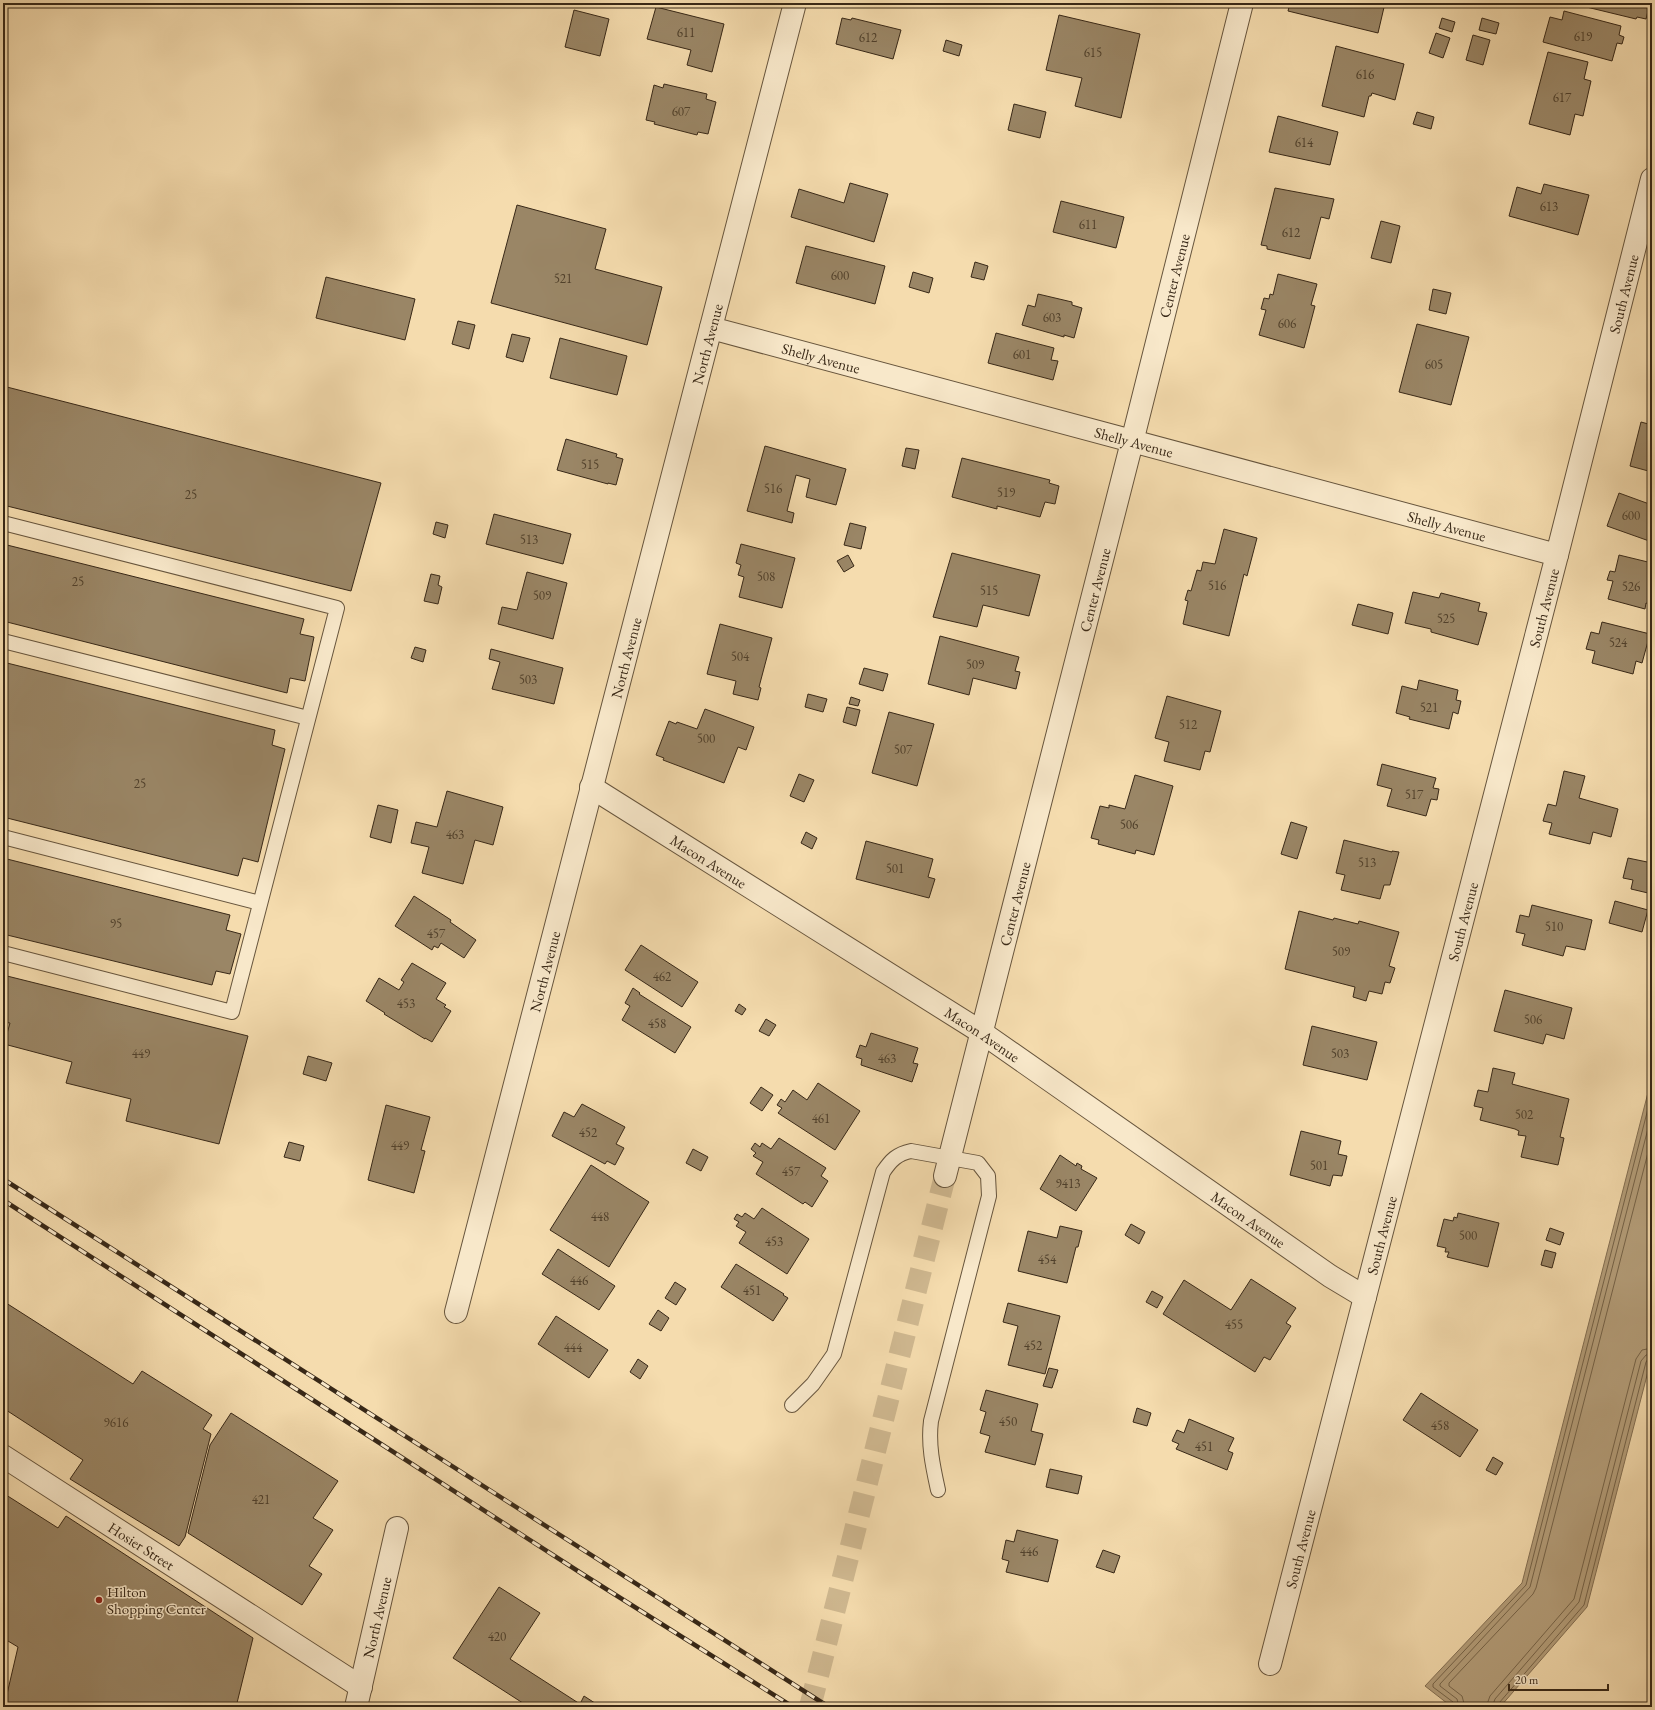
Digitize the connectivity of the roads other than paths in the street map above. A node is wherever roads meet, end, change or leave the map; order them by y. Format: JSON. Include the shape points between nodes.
{"nodes":[{"id":1,"x":795,"y":3,"type":"edge"},
{"id":2,"x":1242,"y":3,"type":"edge"},
{"id":3,"x":1652,"y":179,"type":"edge"},
{"id":4,"x":711,"y":328,"type":"junction"},
{"id":5,"x":1132,"y":442,"type":"junction"},
{"id":6,"x":3,"y":523,"type":"edge"},
{"id":7,"x":1557,"y":555,"type":"junction"},
{"id":8,"x":3,"y":641,"type":"edge"},
{"id":9,"x":308,"y":718,"type":"junction"},
{"id":10,"x":591,"y":787,"type":"junction"},
{"id":11,"x":3,"y":837,"type":"edge"},
{"id":12,"x":260,"y":903,"type":"junction"},
{"id":13,"x":3,"y":954,"type":"edge"},
{"id":14,"x":981,"y":1032,"type":"junction"},
{"id":15,"x":947,"y":1167,"type":"junction"},
{"id":16,"x":1365,"y":1297,"type":"junction"},
{"id":17,"x":456,"y":1312,"type":"dead end"},
{"id":18,"x":792,"y":1405,"type":"dead end"},
{"id":19,"x":3,"y":1456,"type":"edge"},
{"id":20,"x":938,"y":1490,"type":"dead end"},
{"id":21,"x":397,"y":1528,"type":"dead end"},
{"id":22,"x":1270,"y":1664,"type":"dead end"},
{"id":23,"x":359,"y":1697,"type":"edge"}],
"edges":[{"from":1,"to":4,"type":"street","name":"North Avenue"},
{"from":2,"to":5,"type":"street","name":"Center Avenue"},
{"from":3,"to":7,"type":"street","name":"South Avenue"},
{"from":4,"to":5,"type":"street","name":"Shelly Avenue"},
{"from":4,"to":10,"type":"street","name":"North Avenue"},
{"from":5,"to":7,"type":"street","name":"Shelly Avenue"},
{"from":5,"to":14,"type":"street","name":"Center Avenue"},
{"from":6,"to":9,"type":"lane","via":[[337,608]]},
{"from":7,"to":16,"type":"street","name":"South Avenue"},
{"from":8,"to":9,"type":"lane"},
{"from":9,"to":12,"type":"lane"},
{"from":10,"to":14,"type":"street","name":"Macon Avenue"},
{"from":10,"to":17,"type":"street","name":"North Avenue"},
{"from":11,"to":12,"type":"lane"},
{"from":12,"to":13,"type":"lane","via":[[232,1012]]},
{"from":14,"to":15,"type":"street","name":"Center Avenue"},
{"from":14,"to":16,"type":"street","name":"Macon Avenue","via":[[1330,1276]]},
{"from":15,"to":18,"type":"lane","via":[[911,1151],[900,1153],[890,1160],[883,1172],[834,1354],[813,1384]]},
{"from":15,"to":20,"type":"lane","via":[[978,1163],[988,1176],[989,1196],[931,1421],[930,1452]]},
{"from":16,"to":22,"type":"street","name":"South Avenue"},
{"from":19,"to":23,"type":"street","name":"Hosier Street"},
{"from":21,"to":23,"type":"street","name":"North Avenue"}]}
